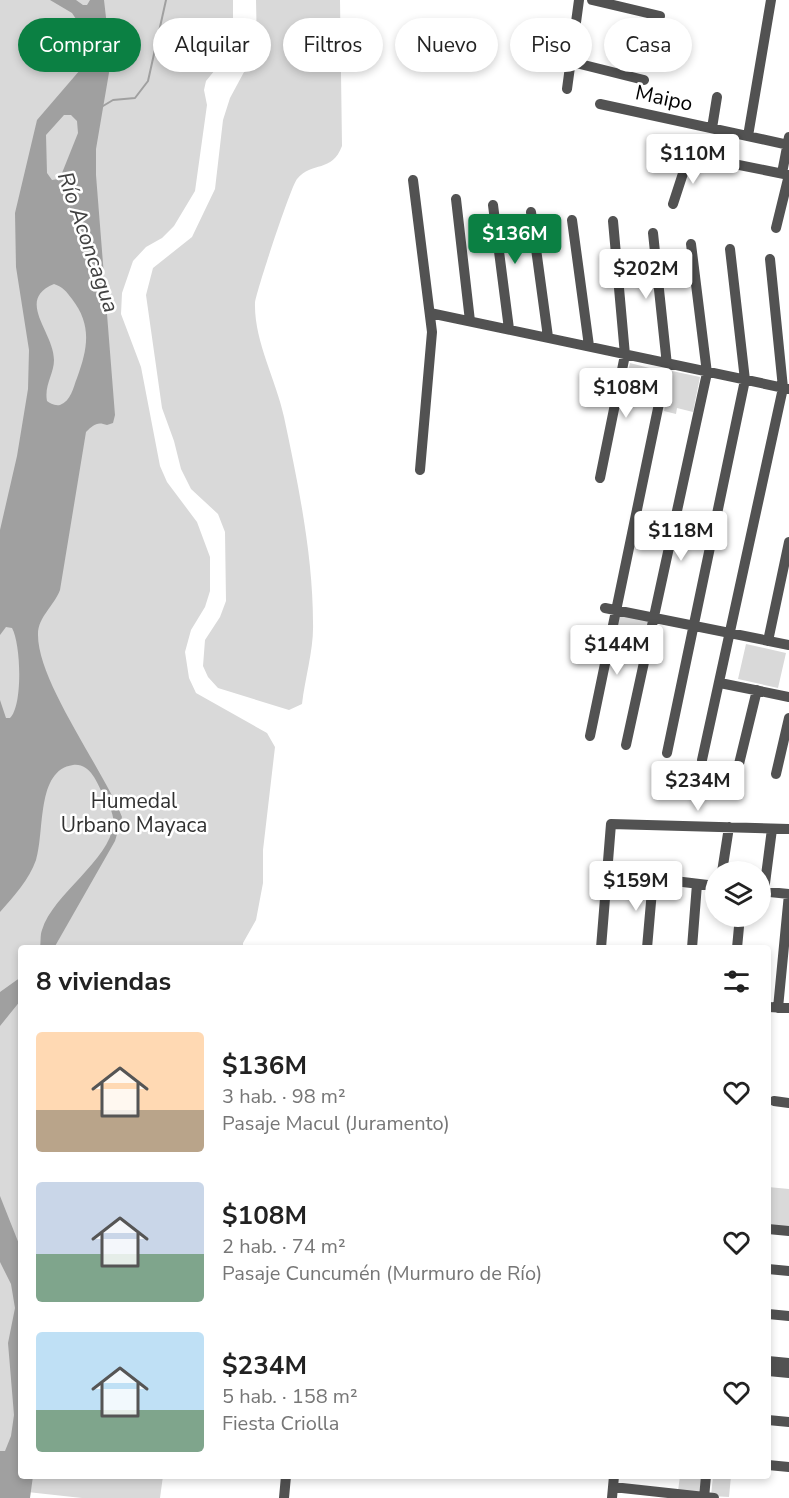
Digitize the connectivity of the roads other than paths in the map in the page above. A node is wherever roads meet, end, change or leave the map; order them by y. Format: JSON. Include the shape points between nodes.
{"nodes":[{"id":1,"x":579,"y":0,"type":"edge"},
{"id":2,"x":592,"y":0,"type":"edge"},
{"id":3,"x":771,"y":0,"type":"edge"},
{"id":4,"x":660,"y":16,"type":"dead end"},
{"id":5,"x":577,"y":18,"type":"edge"},
{"id":6,"x":592,"y":67,"type":"edge"},
{"id":7,"x":570,"y":72,"type":"edge"},
{"id":8,"x":644,"y":80,"type":"dead end"},
{"id":9,"x":567,"y":89,"type":"dead end"},
{"id":10,"x":717,"y":97,"type":"dead end"},
{"id":11,"x":600,"y":104,"type":"dead end"},
{"id":12,"x":712,"y":128,"type":"junction"},
{"id":13,"x":748,"y":136,"type":"junction"},
{"id":14,"x":789,"y":143,"type":"edge"},
{"id":15,"x":787,"y":174,"type":"edge"},
{"id":16,"x":413,"y":180,"type":"dead end"},
{"id":17,"x":456,"y":199,"type":"dead end"},
{"id":18,"x":673,"y":204,"type":"dead end"},
{"id":19,"x":493,"y":205,"type":"dead end"},
{"id":20,"x":531,"y":212,"type":"dead end"},
{"id":21,"x":572,"y":220,"type":"dead end"},
{"id":22,"x":613,"y":221,"type":"dead end"},
{"id":23,"x":776,"y":228,"type":"dead end"},
{"id":24,"x":653,"y":233,"type":"dead end"},
{"id":25,"x":691,"y":244,"type":"dead end"},
{"id":26,"x":730,"y":249,"type":"dead end"},
{"id":27,"x":770,"y":259,"type":"dead end"},
{"id":28,"x":430,"y":313,"type":"junction"},
{"id":29,"x":470,"y":321,"type":"junction"},
{"id":30,"x":509,"y":329,"type":"junction"},
{"id":31,"x":548,"y":337,"type":"junction"},
{"id":32,"x":589,"y":346,"type":"junction"},
{"id":33,"x":625,"y":355,"type":"junction"},
{"id":34,"x":667,"y":365,"type":"junction"},
{"id":35,"x":707,"y":372,"type":"junction"},
{"id":36,"x":745,"y":380,"type":"junction"},
{"id":37,"x":786,"y":389,"type":"edge"},
{"id":38,"x":420,"y":470,"type":"dead end"},
{"id":39,"x":600,"y":478,"type":"dead end"},
{"id":40,"x":789,"y":542,"type":"edge"},
{"id":41,"x":610,"y":609,"type":"junction"},
{"id":42,"x":654,"y":617,"type":"junction"},
{"id":43,"x":693,"y":624,"type":"junction"},
{"id":44,"x":731,"y":634,"type":"junction"},
{"id":45,"x":768,"y":641,"type":"junction"},
{"id":46,"x":789,"y":645,"type":"edge"},
{"id":47,"x":720,"y":682,"type":"junction"},
{"id":48,"x":757,"y":690,"type":"junction"},
{"id":49,"x":789,"y":697,"type":"edge"},
{"id":50,"x":789,"y":718,"type":"edge"},
{"id":51,"x":590,"y":736,"type":"dead end"},
{"id":52,"x":626,"y":744,"type":"dead end"},
{"id":53,"x":667,"y":753,"type":"dead end"},
{"id":54,"x":702,"y":760,"type":"dead end"},
{"id":55,"x":738,"y":768,"type":"dead end"},
{"id":56,"x":776,"y":774,"type":"dead end"},
{"id":57,"x":729,"y":827,"type":"junction"},
{"id":58,"x":772,"y":829,"type":"junction"},
{"id":59,"x":789,"y":829,"type":"edge"},
{"id":60,"x":724,"y":861,"type":"edge"},
{"id":61,"x":767,"y":861,"type":"edge"},
{"id":62,"x":604,"y":873,"type":"junction"},
{"id":63,"x":653,"y":879,"type":"junction"},
{"id":64,"x":698,"y":884,"type":"junction"},
{"id":65,"x":705,"y":885,"type":"edge"},
{"id":66,"x":771,"y":892,"type":"edge"},
{"id":67,"x":789,"y":894,"type":"edge"},
{"id":68,"x":739,"y":927,"type":"edge"},
{"id":69,"x":600,"y":945,"type":"edge"},
{"id":70,"x":647,"y":945,"type":"edge"},
{"id":71,"x":692,"y":945,"type":"edge"},
{"id":72,"x":737,"y":945,"type":"edge"},
{"id":73,"x":778,"y":1008,"type":"edge"},
{"id":74,"x":774,"y":1101,"type":"dead end"},
{"id":75,"x":789,"y":1103,"type":"edge"},
{"id":76,"x":771,"y":1229,"type":"edge"},
{"id":77,"x":789,"y":1231,"type":"edge"},
{"id":78,"x":771,"y":1269,"type":"edge"},
{"id":79,"x":789,"y":1271,"type":"edge"},
{"id":80,"x":771,"y":1314,"type":"edge"},
{"id":81,"x":789,"y":1316,"type":"edge"},
{"id":82,"x":771,"y":1361,"type":"edge"},
{"id":83,"x":789,"y":1362,"type":"edge"},
{"id":84,"x":771,"y":1371,"type":"edge"},
{"id":85,"x":789,"y":1373,"type":"edge"},
{"id":86,"x":771,"y":1420,"type":"edge"},
{"id":87,"x":789,"y":1422,"type":"edge"},
{"id":88,"x":771,"y":1465,"type":"edge"},
{"id":89,"x":789,"y":1467,"type":"edge"},
{"id":90,"x":286,"y":1479,"type":"edge"},
{"id":91,"x":706,"y":1479,"type":"edge"},
{"id":92,"x":613,"y":1487,"type":"edge"},
{"id":93,"x":284,"y":1498,"type":"edge"},
{"id":94,"x":707,"y":1498,"type":"edge"}],
"edges":[{"from":1,"to":5,"type":"street"},
{"from":2,"to":4,"type":"street"},
{"from":3,"to":13,"type":"street"},
{"from":6,"to":8,"type":"street"},
{"from":7,"to":9,"type":"street"},
{"from":10,"to":12,"type":"street"},
{"from":11,"to":12,"type":"street","name":"Maipo"},
{"from":12,"to":13,"type":"street","name":"Maipo"},
{"from":13,"to":14,"type":"street","name":"Maipo"},
{"from":14,"to":15,"type":"street"},
{"from":15,"to":18,"type":"street","via":[[689,155]]},
{"from":15,"to":23,"type":"street"},
{"from":16,"to":28,"type":"street"},
{"from":17,"to":29,"type":"street"},
{"from":19,"to":30,"type":"street"},
{"from":20,"to":31,"type":"street"},
{"from":21,"to":32,"type":"street"},
{"from":22,"to":33,"type":"street"},
{"from":24,"to":34,"type":"street"},
{"from":25,"to":35,"type":"street"},
{"from":26,"to":36,"type":"street"},
{"from":27,"to":37,"type":"street"},
{"from":28,"to":29,"type":"street"},
{"from":28,"to":38,"type":"street","via":[[432,332]]},
{"from":29,"to":30,"type":"street"},
{"from":30,"to":31,"type":"street"},
{"from":31,"to":32,"type":"street"},
{"from":32,"to":33,"type":"street"},
{"from":33,"to":34,"type":"street"},
{"from":33,"to":39,"type":"street"},
{"from":34,"to":35,"type":"street"},
{"from":34,"to":41,"type":"street"},
{"from":35,"to":36,"type":"street"},
{"from":35,"to":42,"type":"street"},
{"from":36,"to":37,"type":"street"},
{"from":36,"to":43,"type":"street"},
{"from":37,"to":44,"type":"street"},
{"from":40,"to":45,"type":"street"},
{"from":41,"to":42,"type":"street"},
{"from":41,"to":51,"type":"street"},
{"from":42,"to":43,"type":"street"},
{"from":42,"to":52,"type":"street"},
{"from":43,"to":44,"type":"street"},
{"from":43,"to":53,"type":"street"},
{"from":44,"to":45,"type":"street"},
{"from":44,"to":47,"type":"street"},
{"from":45,"to":46,"type":"street"},
{"from":47,"to":48,"type":"street"},
{"from":47,"to":54,"type":"street"},
{"from":48,"to":49,"type":"street"},
{"from":48,"to":55,"type":"street"},
{"from":50,"to":56,"type":"street"},
{"from":57,"to":58,"type":"street"},
{"from":57,"to":60,"type":"street"},
{"from":57,"to":62,"type":"street","via":[[611,824]]},
{"from":58,"to":59,"type":"street"},
{"from":58,"to":61,"type":"street"},
{"from":62,"to":63,"type":"street"},
{"from":62,"to":69,"type":"street"},
{"from":63,"to":64,"type":"street"},
{"from":63,"to":70,"type":"street"},
{"from":64,"to":65,"type":"street"},
{"from":64,"to":71,"type":"street"},
{"from":66,"to":67,"type":"street"},
{"from":67,"to":73,"type":"street"},
{"from":68,"to":72,"type":"street"},
{"from":74,"to":75,"type":"street"},
{"from":76,"to":77,"type":"street"},
{"from":78,"to":79,"type":"street"},
{"from":80,"to":81,"type":"street"},
{"from":82,"to":83,"type":"street"},
{"from":84,"to":85,"type":"street"},
{"from":86,"to":87,"type":"street"},
{"from":88,"to":89,"type":"street"},
{"from":90,"to":93,"type":"street"},
{"from":91,"to":94,"type":"street"},
{"from":92,"to":94,"type":"street"}]}
